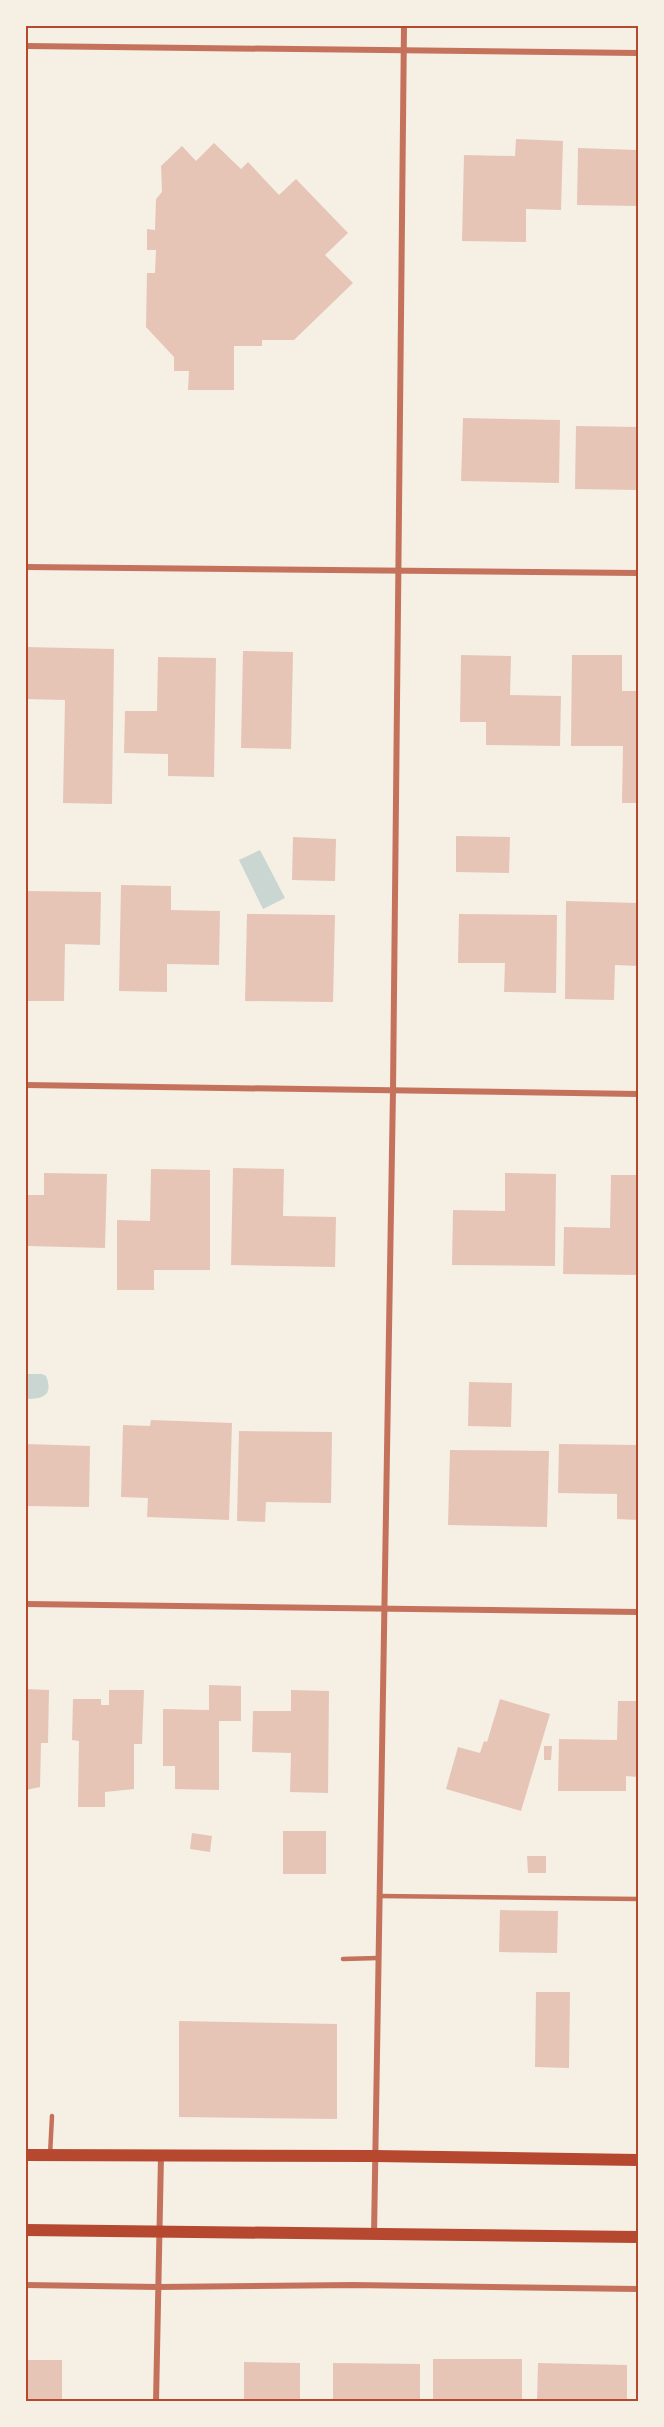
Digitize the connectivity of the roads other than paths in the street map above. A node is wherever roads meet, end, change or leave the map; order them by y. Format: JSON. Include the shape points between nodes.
{"nodes":[{"id":1,"x":404,"y":26,"type":"edge"},
{"id":2,"x":26,"y":46,"type":"edge"},
{"id":3,"x":404,"y":50,"type":"junction"},
{"id":4,"x":639,"y":53,"type":"edge"},
{"id":5,"x":26,"y":567,"type":"edge"},
{"id":6,"x":398,"y":571,"type":"junction"},
{"id":7,"x":639,"y":573,"type":"edge"},
{"id":8,"x":26,"y":1085,"type":"edge"},
{"id":9,"x":393,"y":1090,"type":"junction"},
{"id":10,"x":639,"y":1094,"type":"edge"},
{"id":11,"x":26,"y":1604,"type":"edge"},
{"id":12,"x":384,"y":1609,"type":"junction"},
{"id":13,"x":639,"y":1612,"type":"edge"},
{"id":14,"x":379,"y":1896,"type":"junction"},
{"id":15,"x":639,"y":1899,"type":"edge"},
{"id":16,"x":378,"y":1958,"type":"junction"},
{"id":17,"x":343,"y":1959,"type":"dead end"},
{"id":18,"x":52,"y":2116,"type":"dead end"},
{"id":19,"x":26,"y":2155,"type":"edge"},
{"id":20,"x":50,"y":2155,"type":"junction"},
{"id":21,"x":161,"y":2156,"type":"junction"},
{"id":22,"x":374,"y":2156,"type":"junction"},
{"id":23,"x":639,"y":2160,"type":"edge"},
{"id":24,"x":26,"y":2230,"type":"edge"},
{"id":25,"x":159,"y":2232,"type":"junction"},
{"id":26,"x":374,"y":2235,"type":"junction"},
{"id":27,"x":639,"y":2237,"type":"edge"},
{"id":28,"x":26,"y":2285,"type":"edge"},
{"id":29,"x":158,"y":2287,"type":"junction"},
{"id":30,"x":639,"y":2289,"type":"edge"},
{"id":31,"x":156,"y":2402,"type":"edge"}],
"edges":[{"from":1,"to":3,"type":"street"},
{"from":2,"to":3,"type":"street"},
{"from":3,"to":4,"type":"street"},
{"from":3,"to":6,"type":"street"},
{"from":5,"to":6,"type":"street"},
{"from":6,"to":7,"type":"street"},
{"from":6,"to":9,"type":"street"},
{"from":8,"to":9,"type":"street"},
{"from":9,"to":10,"type":"street"},
{"from":9,"to":12,"type":"street"},
{"from":11,"to":12,"type":"street"},
{"from":12,"to":13,"type":"street"},
{"from":12,"to":14,"type":"street"},
{"from":14,"to":15,"type":"lane"},
{"from":14,"to":16,"type":"street"},
{"from":16,"to":17,"type":"lane"},
{"from":16,"to":22,"type":"street"},
{"from":18,"to":20,"type":"lane"},
{"from":19,"to":20,"type":"main road"},
{"from":20,"to":21,"type":"main road"},
{"from":21,"to":22,"type":"main road"},
{"from":21,"to":25,"type":"street"},
{"from":22,"to":23,"type":"main road"},
{"from":22,"to":26,"type":"street"},
{"from":24,"to":25,"type":"main road"},
{"from":25,"to":26,"type":"main road"},
{"from":25,"to":29,"type":"street"},
{"from":26,"to":27,"type":"main road"},
{"from":28,"to":29,"type":"street"},
{"from":29,"to":30,"type":"street"},
{"from":29,"to":31,"type":"street"}]}
